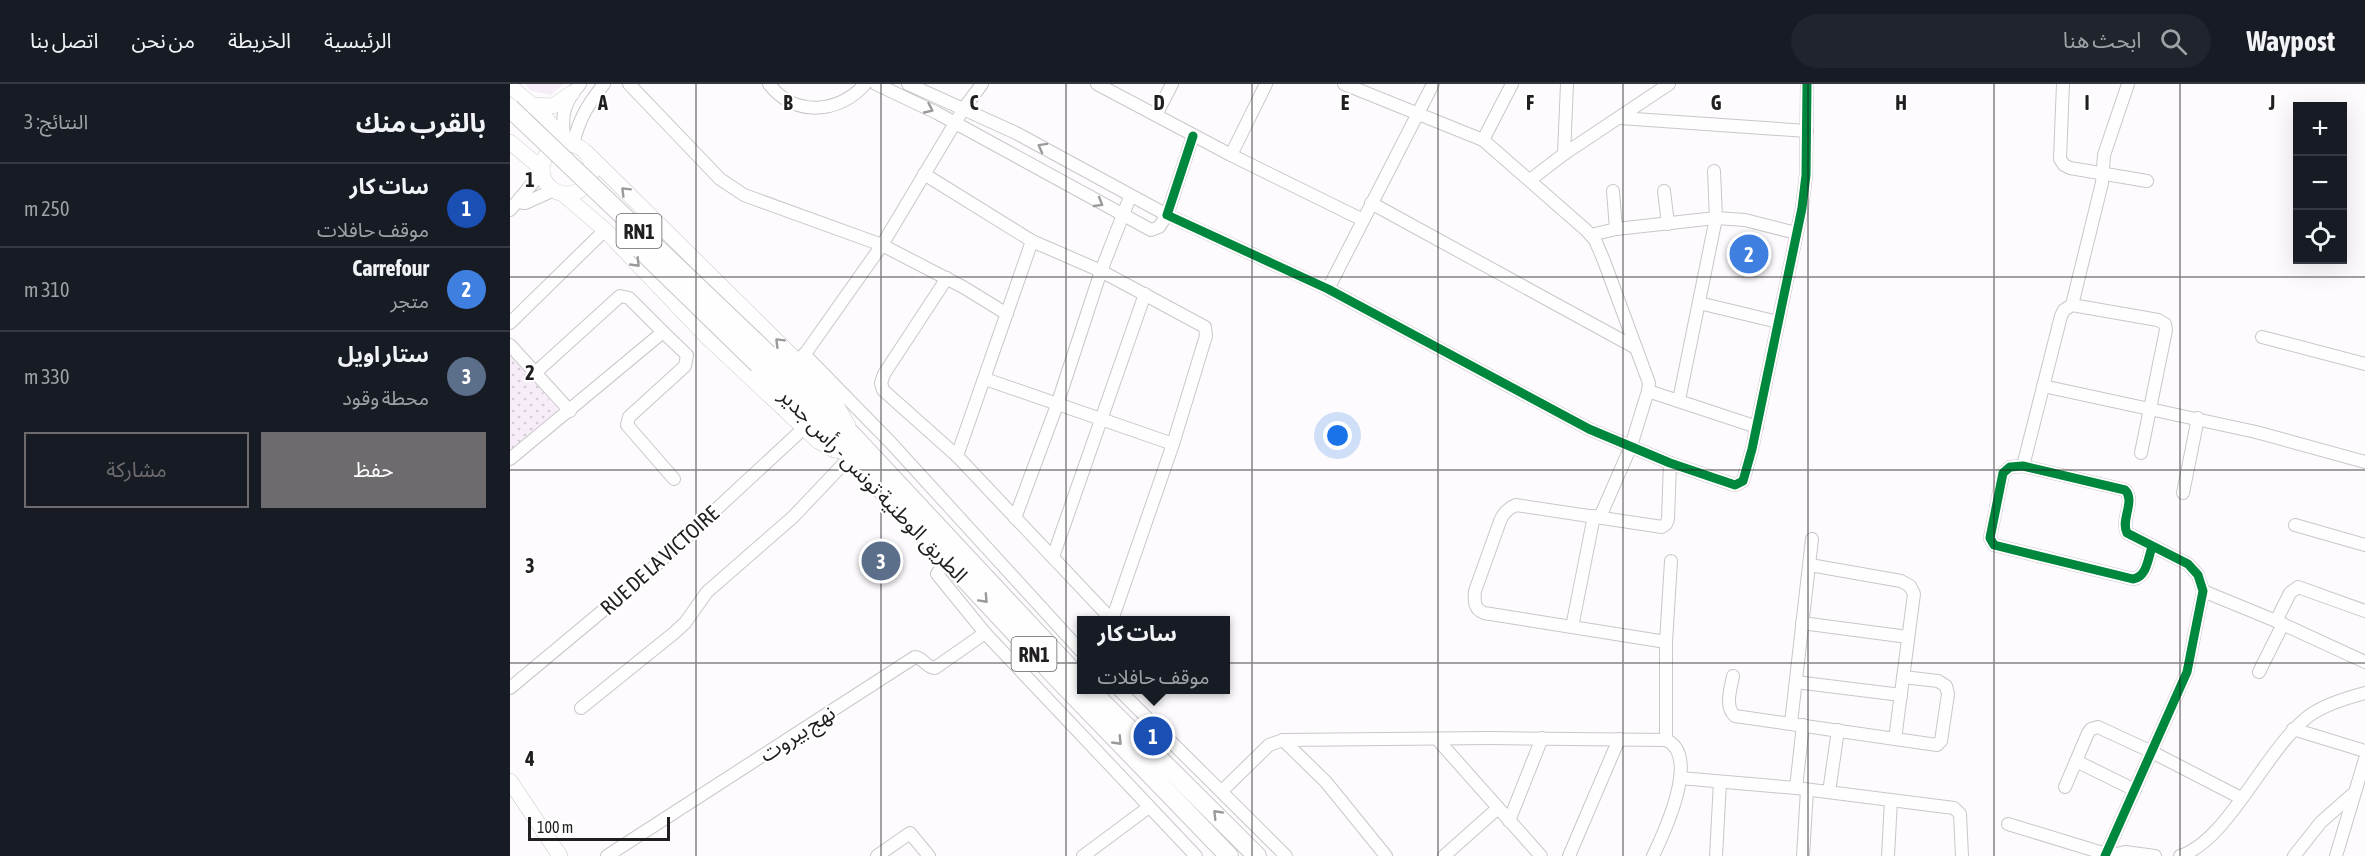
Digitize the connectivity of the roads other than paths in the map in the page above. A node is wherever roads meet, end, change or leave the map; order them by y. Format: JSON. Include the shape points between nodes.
{"nodes":[{"id":1,"x":604,"y":84,"type":"edge"},
{"id":2,"x":629,"y":84,"type":"edge"},
{"id":3,"x":769,"y":84,"type":"edge"},
{"id":4,"x":865,"y":84,"type":"edge"},
{"id":5,"x":876,"y":84,"type":"edge"},
{"id":6,"x":909,"y":84,"type":"edge"},
{"id":7,"x":982,"y":84,"type":"edge"},
{"id":8,"x":1098,"y":84,"type":"edge"},
{"id":9,"x":1172,"y":84,"type":"edge"},
{"id":10,"x":1266,"y":84,"type":"edge"},
{"id":11,"x":1344,"y":84,"type":"edge"},
{"id":12,"x":1433,"y":84,"type":"edge"},
{"id":13,"x":1512,"y":84,"type":"edge"},
{"id":14,"x":1567,"y":84,"type":"edge"},
{"id":15,"x":1669,"y":84,"type":"edge"},
{"id":16,"x":1807,"y":84,"type":"edge"},
{"id":17,"x":2063,"y":84,"type":"edge"},
{"id":18,"x":2128,"y":84,"type":"edge"},
{"id":19,"x":510,"y":86,"type":"edge"},
{"id":20,"x":576,"y":89,"type":"edge"},
{"id":21,"x":530,"y":105,"type":"junction"},
{"id":22,"x":510,"y":108,"type":"edge"},
{"id":23,"x":964,"y":108,"type":"junction"},
{"id":24,"x":1418,"y":112,"type":"junction"},
{"id":25,"x":1156,"y":115,"type":"junction"},
{"id":26,"x":1620,"y":118,"type":"junction"},
{"id":27,"x":510,"y":122,"type":"edge"},
{"id":28,"x":955,"y":122,"type":"junction"},
{"id":29,"x":1807,"y":131,"type":"junction"},
{"id":30,"x":1193,"y":135,"type":"junction"},
{"id":31,"x":1483,"y":140,"type":"junction"},
{"id":32,"x":510,"y":142,"type":"edge"},
{"id":33,"x":566,"y":144,"type":"junction"},
{"id":34,"x":587,"y":153,"type":"junction"},
{"id":35,"x":1564,"y":154,"type":"junction"},
{"id":36,"x":1231,"y":155,"type":"junction"},
{"id":37,"x":542,"y":171,"type":"junction"},
{"id":38,"x":1714,"y":171,"type":"dead end"},
{"id":39,"x":2104,"y":172,"type":"junction"},
{"id":40,"x":924,"y":174,"type":"junction"},
{"id":41,"x":1530,"y":180,"type":"junction"},
{"id":42,"x":2147,"y":181,"type":"dead end"},
{"id":43,"x":1613,"y":191,"type":"dead end"},
{"id":44,"x":1664,"y":191,"type":"dead end"},
{"id":45,"x":559,"y":192,"type":"junction"},
{"id":46,"x":1130,"y":197,"type":"junction"},
{"id":47,"x":1371,"y":203,"type":"junction"},
{"id":48,"x":514,"y":206,"type":"edge"},
{"id":49,"x":1167,"y":215,"type":"junction"},
{"id":50,"x":1122,"y":216,"type":"junction"},
{"id":51,"x":1716,"y":219,"type":"junction"},
{"id":52,"x":1363,"y":220,"type":"junction"},
{"id":53,"x":1668,"y":224,"type":"junction"},
{"id":54,"x":1616,"y":229,"type":"junction"},
{"id":55,"x":605,"y":230,"type":"junction"},
{"id":56,"x":1796,"y":233,"type":"junction"},
{"id":57,"x":1591,"y":236,"type":"junction"},
{"id":58,"x":1032,"y":241,"type":"junction"},
{"id":59,"x":882,"y":245,"type":"junction"},
{"id":60,"x":1101,"y":271,"type":"junction"},
{"id":61,"x":946,"y":278,"type":"junction"},
{"id":62,"x":1328,"y":289,"type":"junction"},
{"id":63,"x":1145,"y":294,"type":"junction"},
{"id":64,"x":1699,"y":303,"type":"junction"},
{"id":65,"x":2072,"y":305,"type":"junction"},
{"id":66,"x":1007,"y":314,"type":"junction"},
{"id":67,"x":1778,"y":322,"type":"junction"},
{"id":68,"x":510,"y":323,"type":"edge"},
{"id":69,"x":663,"y":332,"type":"junction"},
{"id":70,"x":2262,"y":337,"type":"dead end"},
{"id":71,"x":510,"y":345,"type":"edge"},
{"id":72,"x":1636,"y":348,"type":"junction"},
{"id":73,"x":763,"y":359,"type":"junction"},
{"id":74,"x":802,"y":359,"type":"junction"},
{"id":75,"x":2365,"y":364,"type":"edge"},
{"id":76,"x":535,"y":373,"type":"junction"},
{"id":77,"x":985,"y":379,"type":"junction"},
{"id":78,"x":2043,"y":386,"type":"junction"},
{"id":79,"x":1648,"y":391,"type":"junction"},
{"id":80,"x":1679,"y":400,"type":"junction"},
{"id":81,"x":1057,"y":405,"type":"junction"},
{"id":82,"x":2151,"y":410,"type":"junction"},
{"id":83,"x":570,"y":411,"type":"junction"},
{"id":84,"x":1102,"y":418,"type":"junction"},
{"id":85,"x":2198,"y":418,"type":"junction"},
{"id":86,"x":1757,"y":427,"type":"junction"},
{"id":87,"x":804,"y":428,"type":"junction"},
{"id":88,"x":854,"y":437,"type":"junction"},
{"id":89,"x":1173,"y":444,"type":"junction"},
{"id":90,"x":1631,"y":446,"type":"junction"},
{"id":91,"x":2141,"y":453,"type":"dead end"},
{"id":92,"x":845,"y":454,"type":"junction"},
{"id":93,"x":957,"y":456,"type":"junction"},
{"id":94,"x":510,"y":459,"type":"edge"},
{"id":95,"x":2365,"y":462,"type":"edge"},
{"id":96,"x":1670,"y":463,"type":"junction"},
{"id":97,"x":2023,"y":466,"type":"junction"},
{"id":98,"x":674,"y":479,"type":"dead end"},
{"id":99,"x":2183,"y":493,"type":"dead end"},
{"id":100,"x":1597,"y":516,"type":"junction"},
{"id":101,"x":1015,"y":518,"type":"junction"},
{"id":102,"x":2295,"y":525,"type":"dead end"},
{"id":103,"x":1812,"y":539,"type":"dead end"},
{"id":104,"x":2365,"y":544,"type":"edge"},
{"id":105,"x":2152,"y":547,"type":"junction"},
{"id":106,"x":1053,"y":557,"type":"junction"},
{"id":107,"x":947,"y":559,"type":"junction"},
{"id":108,"x":1671,"y":561,"type":"dead end"},
{"id":109,"x":1810,"y":565,"type":"junction"},
{"id":110,"x":2203,"y":591,"type":"junction"},
{"id":111,"x":2365,"y":611,"type":"edge"},
{"id":112,"x":1108,"y":616,"type":"edge"},
{"id":113,"x":1113,"y":616,"type":"edge"},
{"id":114,"x":2280,"y":622,"type":"junction"},
{"id":115,"x":1802,"y":623,"type":"junction"},
{"id":116,"x":1572,"y":627,"type":"junction"},
{"id":117,"x":986,"y":633,"type":"junction"},
{"id":118,"x":1908,"y":637,"type":"junction"},
{"id":119,"x":1666,"y":642,"type":"junction"},
{"id":120,"x":1077,"y":647,"type":"edge"},
{"id":121,"x":2365,"y":662,"type":"edge"},
{"id":122,"x":2259,"y":672,"type":"dead end"},
{"id":123,"x":1077,"y":676,"type":"edge"},
{"id":124,"x":1733,"y":676,"type":"dead end"},
{"id":125,"x":1903,"y":677,"type":"junction"},
{"id":126,"x":1796,"y":682,"type":"junction"},
{"id":127,"x":510,"y":688,"type":"edge"},
{"id":128,"x":2365,"y":693,"type":"edge"},
{"id":129,"x":1094,"y":694,"type":"edge"},
{"id":130,"x":1123,"y":694,"type":"edge"},
{"id":131,"x":1901,"y":695,"type":"junction"},
{"id":132,"x":581,"y":708,"type":"dead end"},
{"id":133,"x":1797,"y":724,"type":"junction"},
{"id":134,"x":2293,"y":729,"type":"junction"},
{"id":135,"x":1838,"y":730,"type":"junction"},
{"id":136,"x":1542,"y":738,"type":"junction"},
{"id":137,"x":1437,"y":739,"type":"junction"},
{"id":138,"x":1619,"y":739,"type":"junction"},
{"id":139,"x":1894,"y":739,"type":"junction"},
{"id":140,"x":1283,"y":740,"type":"junction"},
{"id":141,"x":1666,"y":740,"type":"junction"},
{"id":142,"x":2365,"y":751,"type":"edge"},
{"id":143,"x":2152,"y":752,"type":"junction"},
{"id":144,"x":2365,"y":759,"type":"edge"},
{"id":145,"x":2076,"y":761,"type":"junction"},
{"id":146,"x":1680,"y":778,"type":"junction"},
{"id":147,"x":510,"y":781,"type":"edge"},
{"id":148,"x":1720,"y":782,"type":"junction"},
{"id":149,"x":2065,"y":787,"type":"dead end"},
{"id":150,"x":1802,"y":789,"type":"junction"},
{"id":151,"x":2135,"y":790,"type":"junction"},
{"id":152,"x":1222,"y":791,"type":"junction"},
{"id":153,"x":1829,"y":792,"type":"junction"},
{"id":154,"x":2354,"y":793,"type":"junction"},
{"id":155,"x":2241,"y":798,"type":"junction"},
{"id":156,"x":1891,"y":800,"type":"junction"},
{"id":157,"x":1149,"y":807,"type":"junction"},
{"id":158,"x":1498,"y":808,"type":"junction"},
{"id":159,"x":1509,"y":820,"type":"junction"},
{"id":160,"x":2008,"y":824,"type":"dead end"},
{"id":161,"x":2107,"y":855,"type":"edge"},
{"id":162,"x":560,"y":856,"type":"edge"},
{"id":163,"x":607,"y":856,"type":"edge"},
{"id":164,"x":877,"y":856,"type":"edge"},
{"id":165,"x":928,"y":856,"type":"edge"},
{"id":166,"x":1083,"y":856,"type":"edge"},
{"id":167,"x":1196,"y":856,"type":"edge"},
{"id":168,"x":1229,"y":856,"type":"edge"},
{"id":169,"x":1257,"y":856,"type":"edge"},
{"id":170,"x":1286,"y":856,"type":"edge"},
{"id":171,"x":1386,"y":856,"type":"edge"},
{"id":172,"x":1444,"y":856,"type":"edge"},
{"id":173,"x":1541,"y":856,"type":"edge"},
{"id":174,"x":1569,"y":856,"type":"edge"},
{"id":175,"x":1653,"y":856,"type":"edge"},
{"id":176,"x":1716,"y":856,"type":"edge"},
{"id":177,"x":1803,"y":856,"type":"edge"},
{"id":178,"x":1888,"y":856,"type":"edge"},
{"id":179,"x":1962,"y":856,"type":"edge"},
{"id":180,"x":2155,"y":856,"type":"edge"},
{"id":181,"x":2180,"y":856,"type":"edge"},
{"id":182,"x":2294,"y":856,"type":"edge"},
{"id":183,"x":2336,"y":856,"type":"edge"}],
"edges":[{"from":1,"to":33,"type":"street"},
{"from":2,"to":59,"type":"street","via":[[720,179],[744,195]]},
{"from":3,"to":4,"type":"street","via":[[794,105],[808,108],[847,100]]},
{"from":5,"to":28,"type":"street","one_way":true},
{"from":6,"to":23,"type":"street"},
{"from":7,"to":23,"type":"street"},
{"from":8,"to":25,"type":"street"},
{"from":9,"to":25,"type":"street"},
{"from":10,"to":36,"type":"street"},
{"from":11,"to":24,"type":"street"},
{"from":12,"to":24,"type":"street"},
{"from":13,"to":31,"type":"street"},
{"from":14,"to":35,"type":"street"},
{"from":15,"to":26,"type":"street"},
{"from":16,"to":29,"type":"street"},
{"from":17,"to":39,"type":"street","via":[[2060,159],[2070,168]]},
{"from":18,"to":39,"type":"street","via":[[2104,155]]},
{"from":19,"to":21,"type":"main road"},
{"from":20,"to":21,"type":"main road","via":[[553,105]]},
{"from":20,"to":33,"type":"street","via":[[564,109]]},
{"from":21,"to":33,"type":"main road","via":[[549,121]]},
{"from":22,"to":73,"type":"highway","name":"الطريق الوطنية تونس - رأس جدير","number":"RN1","bridge":true},
{"from":23,"to":28,"type":"street"},
{"from":46,"to":23,"type":"street","one_way":true},
{"from":24,"to":31,"type":"street"},
{"from":24,"to":47,"type":"street"},
{"from":25,"to":30,"type":"street"},
{"from":26,"to":29,"type":"street"},
{"from":26,"to":35,"type":"street"},
{"from":27,"to":73,"type":"highway","name":"الطريق الوطنية تونس - رأس جدير","number":"RN1","bridge":true},
{"from":28,"to":40,"type":"street"},
{"from":28,"to":50,"type":"street","one_way":true},
{"from":29,"to":56,"type":"street","via":[[1804,192]]},
{"from":30,"to":36,"type":"street"},
{"from":30,"to":49,"type":"street"},
{"from":31,"to":41,"type":"street"},
{"from":32,"to":37,"type":"main road"},
{"from":33,"to":34,"type":"main road"},
{"from":33,"to":37,"type":"main road","via":[[547,154]]},
{"from":34,"to":45,"type":"main road","via":[[593,167],[590,181],[578,192]]},
{"from":74,"to":34,"type":"main road","one_way":true},
{"from":35,"to":41,"type":"street"},
{"from":36,"to":52,"type":"street"},
{"from":37,"to":45,"type":"main road","via":[[544,179]]},
{"from":37,"to":48,"type":"street"},
{"from":38,"to":51,"type":"street"},
{"from":39,"to":42,"type":"street"},
{"from":39,"to":65,"type":"street"},
{"from":40,"to":58,"type":"street"},
{"from":40,"to":59,"type":"street"},
{"from":41,"to":57,"type":"street"},
{"from":43,"to":54,"type":"street"},
{"from":44,"to":53,"type":"street"},
{"from":45,"to":48,"type":"street"},
{"from":45,"to":55,"type":"main road"},
{"from":46,"to":49,"type":"street"},
{"from":46,"to":50,"type":"street"},
{"from":47,"to":52,"type":"street"},
{"from":47,"to":72,"type":"street"},
{"from":49,"to":50,"type":"street","via":[[1159,227],[1151,230]]},
{"from":49,"to":62,"type":"street"},
{"from":50,"to":60,"type":"street"},
{"from":51,"to":53,"type":"street"},
{"from":51,"to":56,"type":"street","via":[[1744,220]]},
{"from":51,"to":64,"type":"street"},
{"from":52,"to":62,"type":"street"},
{"from":53,"to":54,"type":"street"},
{"from":54,"to":57,"type":"street"},
{"from":55,"to":68,"type":"street"},
{"from":55,"to":87,"type":"main road","one_way":true,"via":[[707,338]]},
{"from":56,"to":67,"type":"street"},
{"from":57,"to":72,"type":"street"},
{"from":58,"to":60,"type":"street"},
{"from":58,"to":66,"type":"street"},
{"from":59,"to":61,"type":"street"},
{"from":59,"to":74,"type":"street"},
{"from":60,"to":63,"type":"street"},
{"from":60,"to":81,"type":"street"},
{"from":61,"to":66,"type":"street"},
{"from":61,"to":93,"type":"street","via":[[881,383],[889,396]]},
{"from":62,"to":90,"type":"street","via":[[1563,416]]},
{"from":63,"to":84,"type":"street"},
{"from":63,"to":89,"type":"street","via":[[1201,323],[1207,331]]},
{"from":64,"to":67,"type":"street"},
{"from":64,"to":80,"type":"street"},
{"from":65,"to":78,"type":"street","via":[[2061,316]]},
{"from":65,"to":82,"type":"street","via":[[2164,324]]},
{"from":66,"to":77,"type":"street"},
{"from":67,"to":86,"type":"street"},
{"from":69,"to":76,"type":"street","via":[[629,298],[620,296]]},
{"from":69,"to":83,"type":"street"},
{"from":69,"to":98,"type":"street","via":[[687,355],[686,366],[629,417],[627,425]]},
{"from":70,"to":75,"type":"street"},
{"from":71,"to":76,"type":"street"},
{"from":72,"to":79,"type":"street","via":[[1647,374]]},
{"from":73,"to":88,"type":"highway","name":"الطريق الوطنية تونس - رأس جدير","number":"RN1"},
{"from":73,"to":92,"type":"highway","name":"الطريق الوطنية تونس - رأس جدير","number":"RN1"},
{"from":74,"to":88,"type":"main road"},
{"from":74,"to":120,"type":"street","via":[[891,443]]},
{"from":76,"to":83,"type":"street"},
{"from":77,"to":81,"type":"street"},
{"from":77,"to":93,"type":"street"},
{"from":78,"to":82,"type":"street"},
{"from":78,"to":97,"type":"street"},
{"from":79,"to":80,"type":"street"},
{"from":79,"to":90,"type":"street"},
{"from":80,"to":86,"type":"street"},
{"from":81,"to":84,"type":"street"},
{"from":81,"to":101,"type":"street"},
{"from":82,"to":85,"type":"street"},
{"from":82,"to":91,"type":"street"},
{"from":83,"to":94,"type":"street"},
{"from":84,"to":89,"type":"street"},
{"from":84,"to":106,"type":"street"},
{"from":85,"to":95,"type":"street"},
{"from":85,"to":99,"type":"street"},
{"from":86,"to":96,"type":"street","via":[[1744,477],[1738,485]]},
{"from":87,"to":92,"type":"main road","via":[[818,441]]},
{"from":87,"to":127,"type":"street","name":"RUE DE LA VICTOIRE","via":[[642,578]]},
{"from":88,"to":123,"type":"highway","name":"الطريق الوطنية تونس - رأس جدير","number":"RN1"},
{"from":89,"to":113,"type":"street"},
{"from":90,"to":96,"type":"street"},
{"from":90,"to":100,"type":"street"},
{"from":92,"to":107,"type":"highway","name":"الطريق الوطنية تونس - رأس جدير","number":"RN1"},
{"from":92,"to":132,"type":"street","via":[[793,517],[708,592],[674,633]]},
{"from":93,"to":101,"type":"street"},
{"from":96,"to":100,"type":"street","via":[[1666,524]]},
{"from":97,"to":105,"type":"street","via":[[2125,490],[2129,498],[2125,530]]},
{"from":97,"to":105,"type":"street","via":[[2008,468],[2002,475],[1990,538],[1994,545],[2133,579],[2143,574]]},
{"from":100,"to":116,"type":"street"},
{"from":100,"to":116,"type":"street","via":[[1510,507],[1501,518],[1475,591],[1475,605],[1484,613]]},
{"from":101,"to":106,"type":"street"},
{"from":102,"to":104,"type":"street"},
{"from":103,"to":109,"type":"street"},
{"from":105,"to":110,"type":"street","via":[[2188,564],[2198,575]]},
{"from":106,"to":112,"type":"street"},
{"from":107,"to":117,"type":"street","via":[[937,574]]},
{"from":107,"to":168,"type":"highway","name":"الطريق الوطنية تونس - رأس جدير","number":"RN1","one_way":true},
{"from":108,"to":119,"type":"street"},
{"from":109,"to":115,"type":"street"},
{"from":109,"to":118,"type":"street","via":[[1910,586],[1914,594]]},
{"from":110,"to":114,"type":"street"},
{"from":110,"to":143,"type":"street","via":[[2187,672]]},
{"from":111,"to":114,"type":"street","via":[[2298,587],[2290,593]]},
{"from":114,"to":121,"type":"street"},
{"from":114,"to":122,"type":"street"},
{"from":115,"to":118,"type":"street"},
{"from":115,"to":126,"type":"street"},
{"from":116,"to":119,"type":"street"},
{"from":117,"to":157,"type":"street"},
{"from":117,"to":163,"type":"street","name":"نهج بيروت","via":[[935,668],[915,657]]},
{"from":118,"to":125,"type":"street"},
{"from":119,"to":141,"type":"street"},
{"from":124,"to":133,"type":"street","via":[[1729,703],[1732,714]]},
{"from":125,"to":131,"type":"street"},
{"from":125,"to":139,"type":"street","via":[[1945,684],[1943,729],[1941,741],[1934,746]]},
{"from":126,"to":131,"type":"street"},
{"from":126,"to":133,"type":"street"},
{"from":128,"to":134,"type":"street","via":[[2320,709]]},
{"from":169,"to":129,"type":"highway","one_way":true},
{"from":130,"to":152,"type":"street"},
{"from":131,"to":139,"type":"street"},
{"from":133,"to":135,"type":"street"},
{"from":133,"to":150,"type":"street"},
{"from":134,"to":142,"type":"street"},
{"from":134,"to":155,"type":"street"},
{"from":135,"to":139,"type":"street"},
{"from":135,"to":153,"type":"street"},
{"from":136,"to":137,"type":"street"},
{"from":136,"to":138,"type":"street"},
{"from":136,"to":159,"type":"street"},
{"from":137,"to":140,"type":"street"},
{"from":137,"to":158,"type":"street"},
{"from":138,"to":141,"type":"street"},
{"from":138,"to":174,"type":"street"},
{"from":140,"to":152,"type":"street","via":[[1269,745]]},
{"from":140,"to":171,"type":"street","via":[[1326,782]]},
{"from":141,"to":146,"type":"street","via":[[1676,749]]},
{"from":143,"to":145,"type":"street","via":[[2096,727],[2088,733]]},
{"from":143,"to":151,"type":"street"},
{"from":143,"to":155,"type":"street"},
{"from":144,"to":154,"type":"street"},
{"from":145,"to":149,"type":"street"},
{"from":145,"to":151,"type":"street"},
{"from":146,"to":148,"type":"street"},
{"from":146,"to":175,"type":"street"},
{"from":147,"to":162,"type":"main road"},
{"from":148,"to":150,"type":"street"},
{"from":148,"to":176,"type":"street"},
{"from":150,"to":153,"type":"street"},
{"from":150,"to":177,"type":"street"},
{"from":151,"to":161,"type":"street"},
{"from":152,"to":170,"type":"street"},
{"from":153,"to":156,"type":"street"},
{"from":154,"to":182,"type":"street","via":[[2321,822]]},
{"from":154,"to":183,"type":"street"},
{"from":155,"to":181,"type":"street","via":[[2206,840]]},
{"from":156,"to":178,"type":"street"},
{"from":156,"to":179,"type":"street","via":[[1957,809]]},
{"from":157,"to":166,"type":"street"},
{"from":157,"to":167,"type":"street"},
{"from":158,"to":159,"type":"street"},
{"from":158,"to":172,"type":"street"},
{"from":159,"to":173,"type":"street"},
{"from":160,"to":161,"type":"street"},
{"from":161,"to":180,"type":"street","via":[[2126,852]]},
{"from":164,"to":165,"type":"street","via":[[910,833]]}]}
